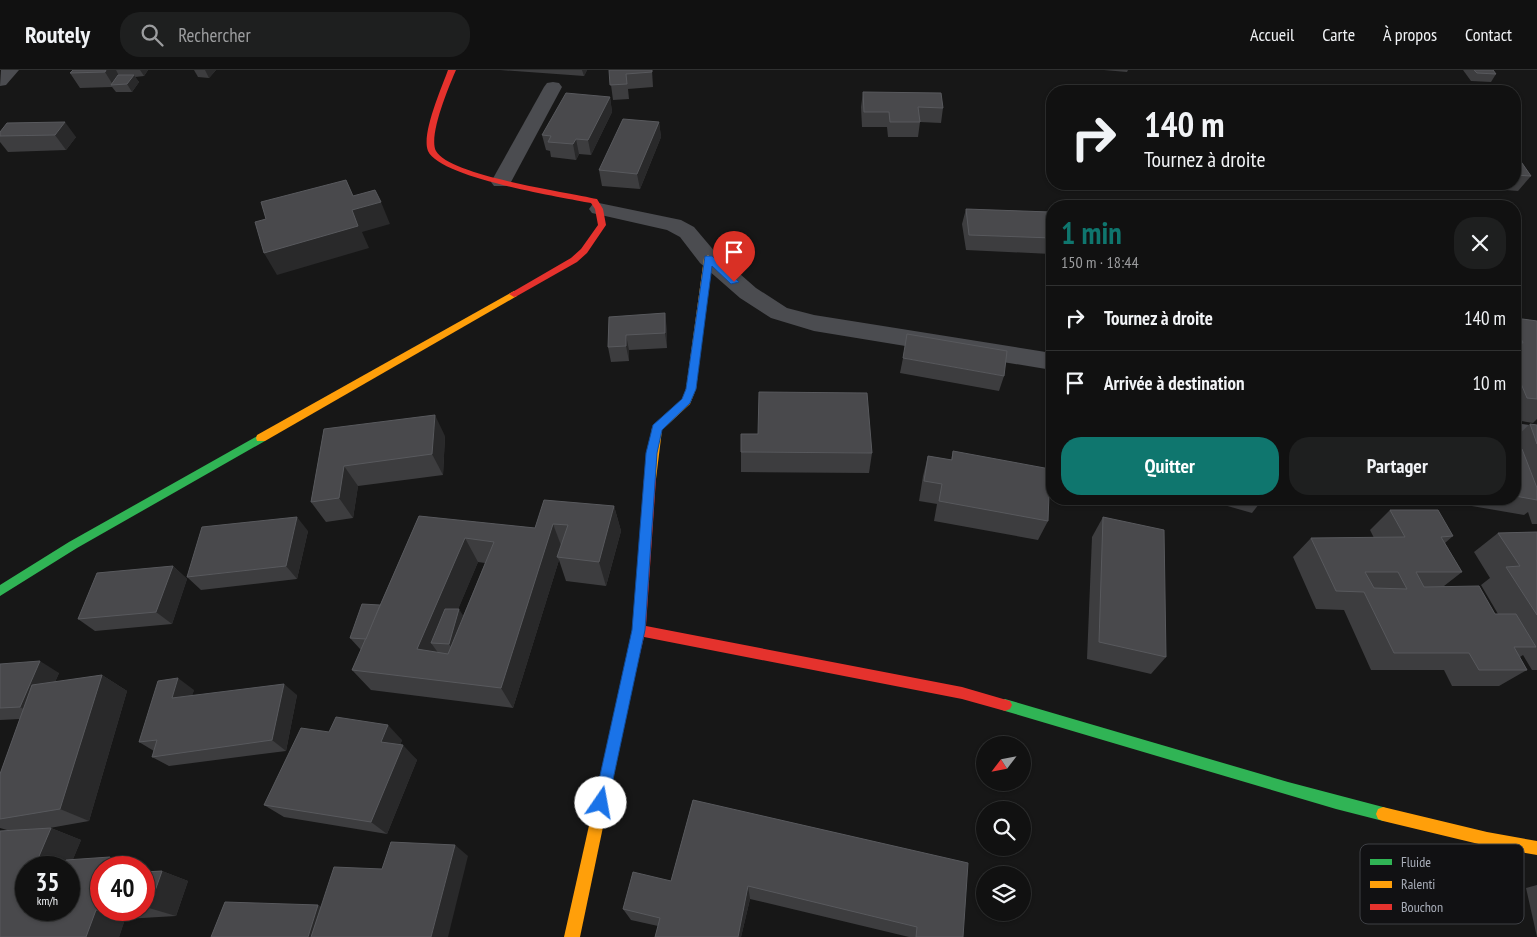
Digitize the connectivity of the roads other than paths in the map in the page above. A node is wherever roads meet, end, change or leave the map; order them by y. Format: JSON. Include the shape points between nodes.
{"nodes":[{"id":1,"x":10,"y":70,"type":"edge"},
{"id":2,"x":452,"y":70,"type":"edge"},
{"id":3,"x":0,"y":81,"type":"edge"},
{"id":4,"x":553,"y":87,"type":"dead end"},
{"id":5,"x":501,"y":182,"type":"junction"},
{"id":6,"x":599,"y":209,"type":"junction"},
{"id":7,"x":708,"y":258,"type":"junction"},
{"id":8,"x":1046,"y":361,"type":"edge"},
{"id":9,"x":1521,"y":434,"type":"edge"},
{"id":10,"x":1537,"y":436,"type":"edge"},
{"id":11,"x":0,"y":591,"type":"edge"},
{"id":12,"x":639,"y":630,"type":"junction"},
{"id":13,"x":1515,"y":844,"type":"edge"},
{"id":14,"x":1524,"y":846,"type":"edge"},
{"id":15,"x":1537,"y":848,"type":"edge"},
{"id":16,"x":572,"y":937,"type":"edge"}],
"edges":[{"from":1,"to":3,"type":"street"},
{"from":2,"to":5,"type":"street","via":[[436,115],[430,150],[434,156],[458,169]]},
{"from":4,"to":5,"type":"street"},
{"from":5,"to":6,"type":"street","via":[[579,196],[594,201]]},
{"from":6,"to":7,"type":"street","via":[[674,225],[688,232]]},
{"from":6,"to":11,"type":"street","via":[[602,225],[574,260],[73,545]]},
{"from":7,"to":8,"type":"street","via":[[748,294],[779,313],[814,323]]},
{"from":7,"to":12,"type":"street","via":[[691,389],[686,401],[657,428],[652,453]]},
{"from":9,"to":10,"type":"street"},
{"from":12,"to":13,"type":"street","via":[[962,693],[1106,732],[1309,796]]},
{"from":12,"to":16,"type":"street"},
{"from":14,"to":15,"type":"street"}]}
